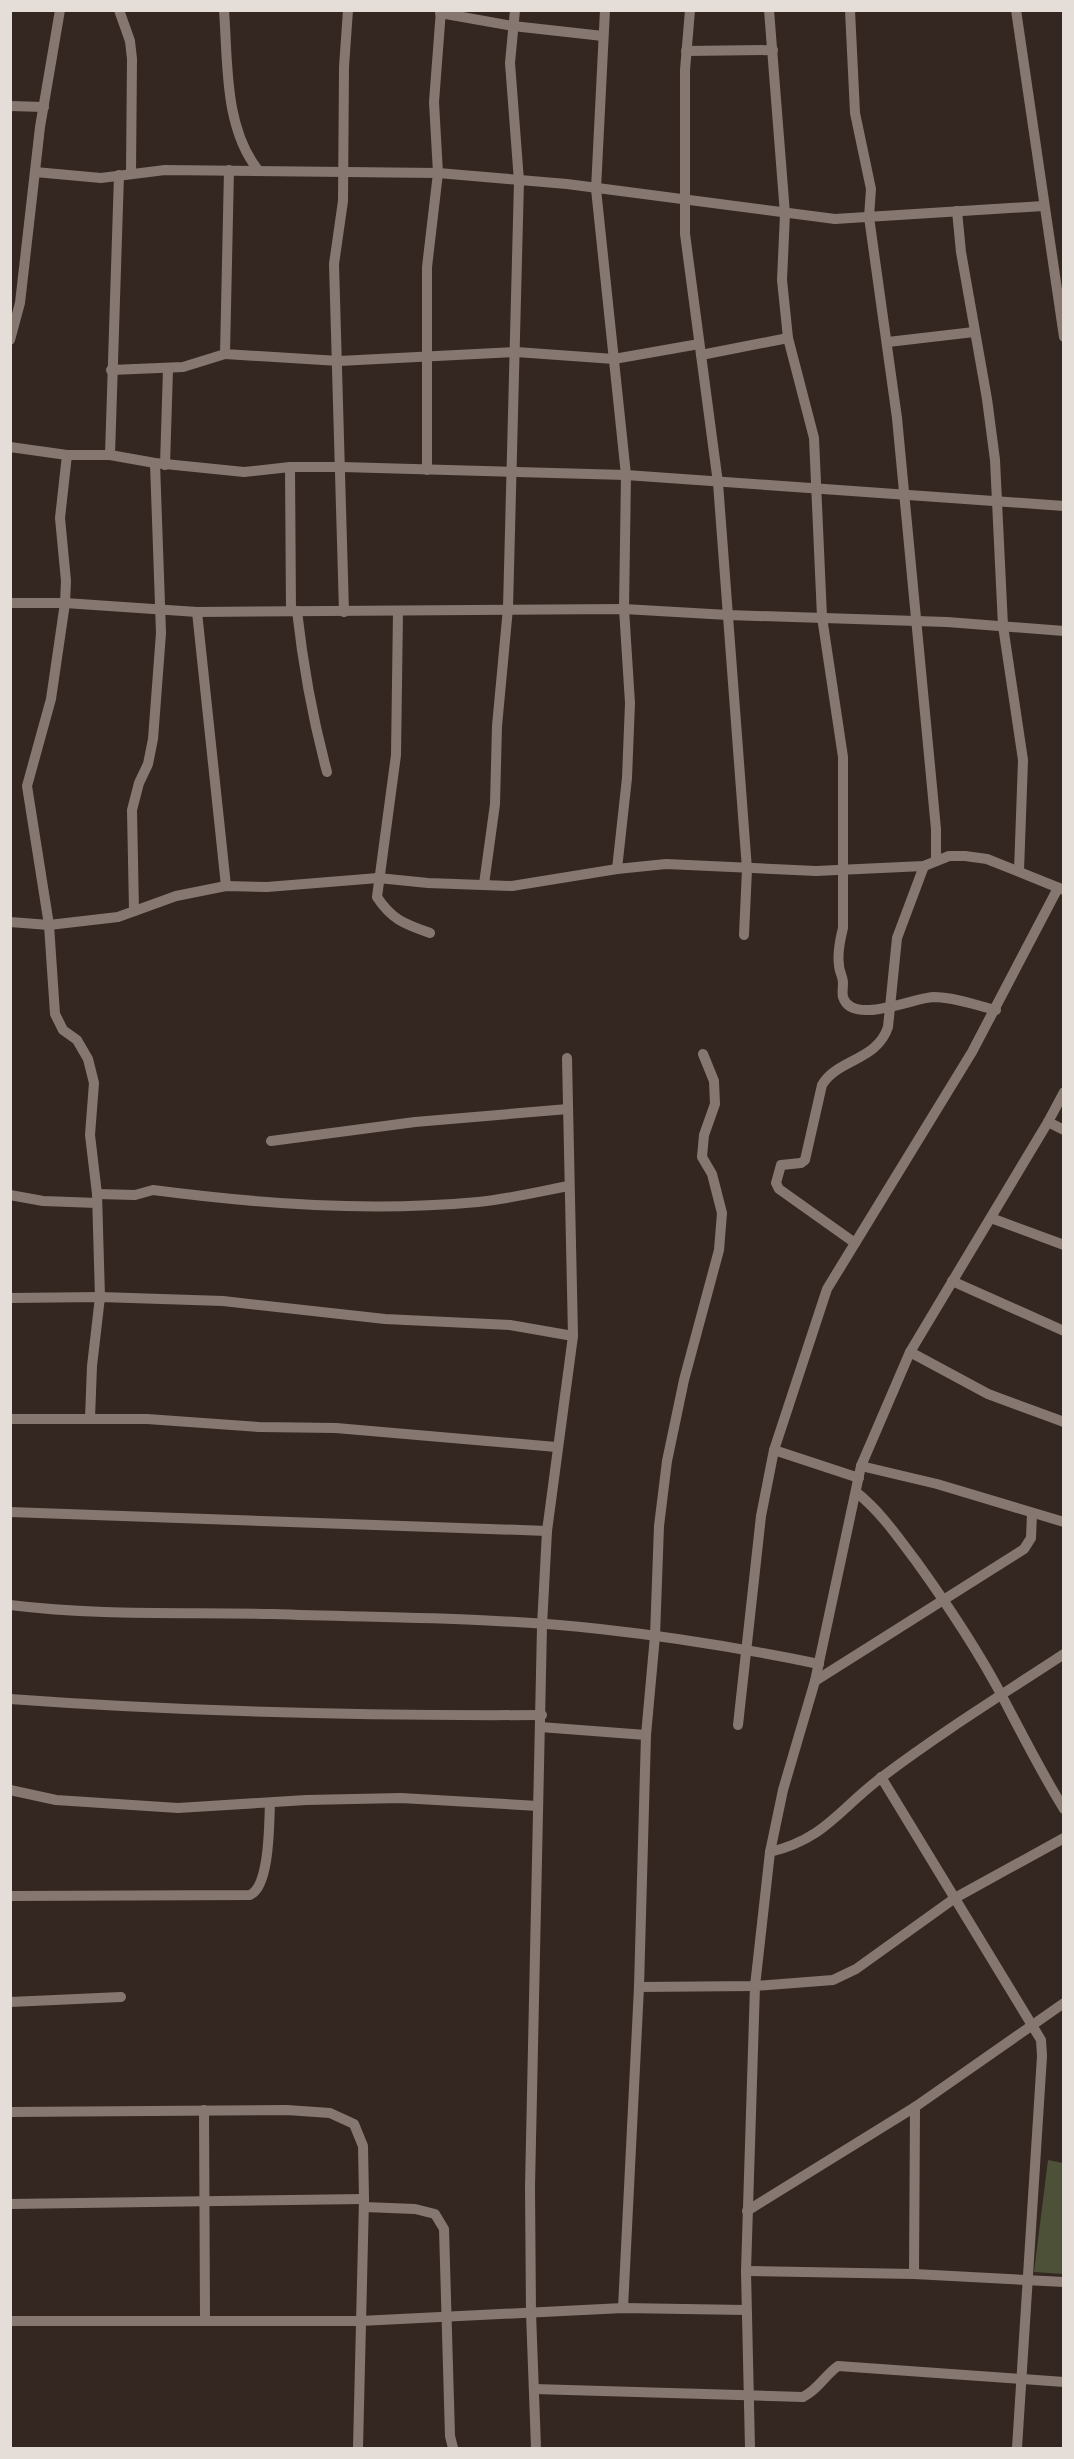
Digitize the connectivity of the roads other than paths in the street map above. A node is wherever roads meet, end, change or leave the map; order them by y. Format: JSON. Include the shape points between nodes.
{"nodes":[{"id":1,"x":60,"y":10,"type":"edge"},
{"id":2,"x":119,"y":10,"type":"edge"},
{"id":3,"x":224,"y":10,"type":"edge"},
{"id":4,"x":348,"y":10,"type":"edge"},
{"id":5,"x":515,"y":10,"type":"edge"},
{"id":6,"x":605,"y":10,"type":"edge"},
{"id":7,"x":690,"y":10,"type":"edge"},
{"id":8,"x":769,"y":10,"type":"edge"},
{"id":9,"x":850,"y":10,"type":"edge"},
{"id":10,"x":1016,"y":10,"type":"edge"},
{"id":11,"x":440,"y":12,"type":"edge"},
{"id":12,"x":513,"y":26,"type":"junction"},
{"id":13,"x":603,"y":36,"type":"junction"},
{"id":14,"x":773,"y":50,"type":"junction"},
{"id":15,"x":686,"y":51,"type":"junction"},
{"id":16,"x":10,"y":106,"type":"edge"},
{"id":17,"x":44,"y":107,"type":"junction"},
{"id":18,"x":229,"y":170,"type":"junction"},
{"id":19,"x":258,"y":170,"type":"junction"},
{"id":20,"x":35,"y":172,"type":"junction"},
{"id":21,"x":130,"y":172,"type":"junction"},
{"id":22,"x":438,"y":173,"type":"junction"},
{"id":23,"x":344,"y":174,"type":"junction"},
{"id":24,"x":119,"y":175,"type":"junction"},
{"id":25,"x":519,"y":181,"type":"junction"},
{"id":26,"x":596,"y":189,"type":"junction"},
{"id":27,"x":684,"y":200,"type":"junction"},
{"id":28,"x":1043,"y":206,"type":"junction"},
{"id":29,"x":957,"y":211,"type":"junction"},
{"id":30,"x":785,"y":214,"type":"junction"},
{"id":31,"x":869,"y":217,"type":"junction"},
{"id":32,"x":1062,"y":311,"type":"edge"},
{"id":33,"x":974,"y":332,"type":"junction"},
{"id":34,"x":1064,"y":337,"type":"edge"},
{"id":35,"x":788,"y":338,"type":"junction"},
{"id":36,"x":10,"y":340,"type":"edge"},
{"id":37,"x":888,"y":342,"type":"junction"},
{"id":38,"x":700,"y":349,"type":"junction"},
{"id":39,"x":516,"y":352,"type":"junction"},
{"id":40,"x":225,"y":354,"type":"junction"},
{"id":41,"x":427,"y":355,"type":"junction"},
{"id":42,"x":614,"y":359,"type":"junction"},
{"id":43,"x":339,"y":360,"type":"junction"},
{"id":44,"x":168,"y":369,"type":"junction"},
{"id":45,"x":111,"y":370,"type":"junction"},
{"id":46,"x":10,"y":447,"type":"edge"},
{"id":47,"x":67,"y":455,"type":"junction"},
{"id":48,"x":110,"y":455,"type":"junction"},
{"id":49,"x":160,"y":464,"type":"junction"},
{"id":50,"x":290,"y":467,"type":"junction"},
{"id":51,"x":342,"y":467,"type":"junction"},
{"id":52,"x":427,"y":470,"type":"junction"},
{"id":53,"x":510,"y":473,"type":"junction"},
{"id":54,"x":626,"y":475,"type":"junction"},
{"id":55,"x":718,"y":483,"type":"junction"},
{"id":56,"x":818,"y":489,"type":"junction"},
{"id":57,"x":905,"y":494,"type":"junction"},
{"id":58,"x":998,"y":502,"type":"junction"},
{"id":59,"x":1064,"y":506,"type":"edge"},
{"id":60,"x":10,"y":603,"type":"edge"},
{"id":61,"x":65,"y":603,"type":"junction"},
{"id":62,"x":159,"y":608,"type":"junction"},
{"id":63,"x":508,"y":608,"type":"junction"},
{"id":64,"x":624,"y":609,"type":"junction"},
{"id":65,"x":294,"y":611,"type":"junction"},
{"id":66,"x":398,"y":611,"type":"junction"},
{"id":67,"x":197,"y":612,"type":"junction"},
{"id":68,"x":344,"y":612,"type":"junction"},
{"id":69,"x":728,"y":615,"type":"junction"},
{"id":70,"x":822,"y":617,"type":"junction"},
{"id":71,"x":915,"y":622,"type":"junction"},
{"id":72,"x":1003,"y":626,"type":"junction"},
{"id":73,"x":1064,"y":631,"type":"edge"},
{"id":74,"x":327,"y":772,"type":"dead end"},
{"id":75,"x":936,"y":861,"type":"junction"},
{"id":76,"x":924,"y":866,"type":"junction"},
{"id":77,"x":844,"y":868,"type":"junction"},
{"id":78,"x":617,"y":869,"type":"junction"},
{"id":79,"x":747,"y":869,"type":"junction"},
{"id":80,"x":1019,"y":871,"type":"junction"},
{"id":81,"x":378,"y":878,"type":"junction"},
{"id":82,"x":484,"y":884,"type":"junction"},
{"id":83,"x":226,"y":886,"type":"junction"},
{"id":84,"x":1061,"y":889,"type":"edge"},
{"id":85,"x":134,"y":911,"type":"junction"},
{"id":86,"x":10,"y":922,"type":"edge"},
{"id":87,"x":49,"y":925,"type":"junction"},
{"id":88,"x":430,"y":933,"type":"dead end"},
{"id":89,"x":744,"y":934,"type":"dead end"},
{"id":90,"x":890,"y":1009,"type":"junction"},
{"id":91,"x":996,"y":1010,"type":"junction"},
{"id":92,"x":703,"y":1054,"type":"dead end"},
{"id":93,"x":567,"y":1058,"type":"dead end"},
{"id":94,"x":1064,"y":1092,"type":"edge"},
{"id":95,"x":568,"y":1109,"type":"junction"},
{"id":96,"x":1048,"y":1122,"type":"junction"},
{"id":97,"x":1064,"y":1130,"type":"edge"},
{"id":98,"x":271,"y":1141,"type":"dead end"},
{"id":99,"x":568,"y":1186,"type":"junction"},
{"id":100,"x":10,"y":1195,"type":"edge"},
{"id":101,"x":97,"y":1199,"type":"junction"},
{"id":102,"x":991,"y":1218,"type":"junction"},
{"id":103,"x":855,"y":1243,"type":"junction"},
{"id":104,"x":1064,"y":1245,"type":"edge"},
{"id":105,"x":952,"y":1281,"type":"junction"},
{"id":106,"x":100,"y":1297,"type":"junction"},
{"id":107,"x":10,"y":1298,"type":"edge"},
{"id":108,"x":1064,"y":1331,"type":"edge"},
{"id":109,"x":573,"y":1336,"type":"junction"},
{"id":110,"x":910,"y":1352,"type":"junction"},
{"id":111,"x":90,"y":1418,"type":"junction"},
{"id":112,"x":10,"y":1419,"type":"edge"},
{"id":113,"x":1064,"y":1422,"type":"edge"},
{"id":114,"x":556,"y":1447,"type":"junction"},
{"id":115,"x":774,"y":1450,"type":"junction"},
{"id":116,"x":861,"y":1466,"type":"junction"},
{"id":117,"x":859,"y":1478,"type":"junction"},
{"id":118,"x":856,"y":1492,"type":"junction"},
{"id":119,"x":10,"y":1512,"type":"edge"},
{"id":120,"x":1032,"y":1513,"type":"junction"},
{"id":121,"x":1064,"y":1522,"type":"edge"},
{"id":122,"x":547,"y":1531,"type":"junction"},
{"id":123,"x":945,"y":1601,"type":"junction"},
{"id":124,"x":10,"y":1605,"type":"edge"},
{"id":125,"x":542,"y":1626,"type":"junction"},
{"id":126,"x":655,"y":1636,"type":"junction"},
{"id":127,"x":746,"y":1649,"type":"junction"},
{"id":128,"x":1064,"y":1654,"type":"edge"},
{"id":129,"x":819,"y":1664,"type":"junction"},
{"id":130,"x":815,"y":1681,"type":"junction"},
{"id":131,"x":1001,"y":1695,"type":"junction"},
{"id":132,"x":10,"y":1699,"type":"edge"},
{"id":133,"x":542,"y":1715,"type":"junction"},
{"id":134,"x":738,"y":1725,"type":"dead end"},
{"id":135,"x":540,"y":1727,"type":"junction"},
{"id":136,"x":646,"y":1735,"type":"junction"},
{"id":137,"x":881,"y":1778,"type":"junction"},
{"id":138,"x":10,"y":1790,"type":"edge"},
{"id":139,"x":270,"y":1803,"type":"junction"},
{"id":140,"x":538,"y":1806,"type":"junction"},
{"id":141,"x":1064,"y":1809,"type":"edge"},
{"id":142,"x":1064,"y":1838,"type":"edge"},
{"id":143,"x":770,"y":1852,"type":"junction"},
{"id":144,"x":10,"y":1896,"type":"edge"},
{"id":145,"x":955,"y":1899,"type":"junction"},
{"id":146,"x":755,"y":1986,"type":"junction"},
{"id":147,"x":639,"y":1987,"type":"junction"},
{"id":148,"x":121,"y":1997,"type":"dead end"},
{"id":149,"x":10,"y":2002,"type":"edge"},
{"id":150,"x":1064,"y":2002,"type":"edge"},
{"id":151,"x":1032,"y":2023,"type":"junction"},
{"id":152,"x":915,"y":2107,"type":"junction"},
{"id":153,"x":204,"y":2110,"type":"junction"},
{"id":154,"x":10,"y":2112,"type":"edge"},
{"id":155,"x":205,"y":2203,"type":"junction"},
{"id":156,"x":364,"y":2203,"type":"junction"},
{"id":157,"x":10,"y":2204,"type":"edge"},
{"id":158,"x":747,"y":2211,"type":"junction"},
{"id":159,"x":746,"y":2271,"type":"junction"},
{"id":160,"x":914,"y":2274,"type":"junction"},
{"id":161,"x":1029,"y":2280,"type":"junction"},
{"id":162,"x":1064,"y":2282,"type":"edge"},
{"id":163,"x":622,"y":2308,"type":"junction"},
{"id":164,"x":746,"y":2310,"type":"junction"},
{"id":165,"x":531,"y":2313,"type":"junction"},
{"id":166,"x":447,"y":2318,"type":"junction"},
{"id":167,"x":205,"y":2320,"type":"junction"},
{"id":168,"x":10,"y":2321,"type":"edge"},
{"id":169,"x":360,"y":2321,"type":"junction"},
{"id":170,"x":1022,"y":2379,"type":"junction"},
{"id":171,"x":1064,"y":2382,"type":"edge"},
{"id":172,"x":534,"y":2389,"type":"junction"},
{"id":173,"x":747,"y":2395,"type":"junction"},
{"id":174,"x":450,"y":2436,"type":"junction"},
{"id":175,"x":358,"y":2448,"type":"edge"},
{"id":176,"x":443,"y":2448,"type":"edge"},
{"id":177,"x":453,"y":2448,"type":"edge"},
{"id":178,"x":536,"y":2448,"type":"edge"},
{"id":179,"x":750,"y":2448,"type":"edge"},
{"id":180,"x":1017,"y":2448,"type":"edge"}],
"edges":[{"from":1,"to":17,"type":"street"},
{"from":2,"to":21,"type":"street","via":[[132,59]]},
{"from":3,"to":19,"type":"street","via":[[231,100],[246,154]]},
{"from":4,"to":23,"type":"street"},
{"from":5,"to":12,"type":"street"},
{"from":6,"to":13,"type":"street"},
{"from":7,"to":15,"type":"street"},
{"from":8,"to":14,"type":"street"},
{"from":9,"to":31,"type":"street","via":[[855,113],[870,189]]},
{"from":10,"to":28,"type":"street"},
{"from":11,"to":12,"type":"street"},
{"from":11,"to":22,"type":"street","via":[[434,102]]},
{"from":12,"to":13,"type":"street"},
{"from":12,"to":25,"type":"street","via":[[510,63]]},
{"from":13,"to":26,"type":"street"},
{"from":14,"to":15,"type":"street"},
{"from":14,"to":30,"type":"street"},
{"from":15,"to":27,"type":"street"},
{"from":16,"to":17,"type":"street"},
{"from":17,"to":20,"type":"street"},
{"from":18,"to":19,"type":"street"},
{"from":18,"to":21,"type":"street"},
{"from":18,"to":40,"type":"street"},
{"from":19,"to":23,"type":"street"},
{"from":20,"to":24,"type":"street","via":[[90,178]]},
{"from":20,"to":36,"type":"street","via":[[20,303]]},
{"from":21,"to":24,"type":"street"},
{"from":22,"to":23,"type":"street"},
{"from":22,"to":25,"type":"street"},
{"from":22,"to":41,"type":"street","via":[[427,267]]},
{"from":23,"to":43,"type":"street","via":[[334,264]]},
{"from":24,"to":45,"type":"street"},
{"from":25,"to":26,"type":"street"},
{"from":25,"to":39,"type":"street"},
{"from":26,"to":27,"type":"street"},
{"from":26,"to":42,"type":"street"},
{"from":27,"to":30,"type":"street"},
{"from":27,"to":38,"type":"street"},
{"from":28,"to":29,"type":"street"},
{"from":28,"to":32,"type":"street"},
{"from":29,"to":31,"type":"street"},
{"from":29,"to":33,"type":"street"},
{"from":30,"to":31,"type":"street","via":[[835,219]]},
{"from":30,"to":35,"type":"street","via":[[782,280]]},
{"from":31,"to":37,"type":"street"},
{"from":32,"to":34,"type":"street"},
{"from":33,"to":37,"type":"street"},
{"from":33,"to":58,"type":"street","via":[[987,399]]},
{"from":35,"to":38,"type":"street"},
{"from":35,"to":56,"type":"street","via":[[814,438]]},
{"from":37,"to":57,"type":"street"},
{"from":38,"to":42,"type":"street"},
{"from":38,"to":55,"type":"street"},
{"from":39,"to":41,"type":"street"},
{"from":39,"to":42,"type":"street"},
{"from":39,"to":53,"type":"street"},
{"from":40,"to":43,"type":"street"},
{"from":40,"to":44,"type":"street"},
{"from":41,"to":43,"type":"street"},
{"from":41,"to":52,"type":"street"},
{"from":42,"to":54,"type":"street"},
{"from":43,"to":51,"type":"street"},
{"from":44,"to":45,"type":"street"},
{"from":44,"to":49,"type":"street"},
{"from":45,"to":48,"type":"street"},
{"from":46,"to":47,"type":"street"},
{"from":47,"to":48,"type":"street"},
{"from":47,"to":61,"type":"street","via":[[60,518]]},
{"from":48,"to":49,"type":"street"},
{"from":49,"to":50,"type":"street","via":[[244,472]]},
{"from":49,"to":62,"type":"street"},
{"from":50,"to":51,"type":"street"},
{"from":50,"to":65,"type":"street"},
{"from":51,"to":52,"type":"street"},
{"from":51,"to":68,"type":"street"},
{"from":52,"to":53,"type":"street"},
{"from":53,"to":54,"type":"street"},
{"from":53,"to":63,"type":"street"},
{"from":54,"to":55,"type":"street"},
{"from":54,"to":64,"type":"street"},
{"from":55,"to":56,"type":"street"},
{"from":55,"to":69,"type":"street"},
{"from":56,"to":57,"type":"street"},
{"from":56,"to":70,"type":"street"},
{"from":57,"to":58,"type":"street"},
{"from":57,"to":71,"type":"street"},
{"from":58,"to":59,"type":"street"},
{"from":58,"to":72,"type":"street"},
{"from":60,"to":61,"type":"street"},
{"from":61,"to":62,"type":"street"},
{"from":61,"to":87,"type":"street","via":[[51,699],[27,786]]},
{"from":62,"to":67,"type":"street"},
{"from":62,"to":85,"type":"street","via":[[161,633],[153,739],[132,810]]},
{"from":63,"to":64,"type":"street"},
{"from":63,"to":66,"type":"street"},
{"from":63,"to":82,"type":"street","via":[[497,726],[495,804]]},
{"from":64,"to":69,"type":"street"},
{"from":64,"to":78,"type":"street","via":[[630,703]]},
{"from":65,"to":67,"type":"street"},
{"from":65,"to":68,"type":"street"},
{"from":65,"to":74,"type":"street"},
{"from":66,"to":68,"type":"street"},
{"from":66,"to":81,"type":"street","via":[[396,755]]},
{"from":67,"to":83,"type":"street"},
{"from":69,"to":70,"type":"street"},
{"from":69,"to":79,"type":"street"},
{"from":70,"to":71,"type":"street"},
{"from":70,"to":77,"type":"street","via":[[843,757]]},
{"from":71,"to":72,"type":"street"},
{"from":71,"to":75,"type":"street"},
{"from":72,"to":73,"type":"street"},
{"from":72,"to":80,"type":"street","via":[[1023,760]]},
{"from":75,"to":76,"type":"street"},
{"from":75,"to":80,"type":"street","via":[[949,856],[987,859]]},
{"from":76,"to":77,"type":"street"},
{"from":76,"to":90,"type":"street","via":[[897,938]]},
{"from":77,"to":79,"type":"street"},
{"from":77,"to":90,"type":"street","via":[[843,928],[838,949],[843,996],[848,1004],[858,1008]]},
{"from":78,"to":79,"type":"street","via":[[666,864]]},
{"from":78,"to":82,"type":"street","via":[[537,883]]},
{"from":79,"to":89,"type":"street"},
{"from":80,"to":84,"type":"street"},
{"from":81,"to":82,"type":"street"},
{"from":81,"to":83,"type":"street","via":[[267,887]]},
{"from":81,"to":88,"type":"street","via":[[377,897],[388,914]]},
{"from":83,"to":85,"type":"street","via":[[176,896]]},
{"from":84,"to":91,"type":"street","via":[[1032,934]]},
{"from":85,"to":87,"type":"street","via":[[118,917]]},
{"from":86,"to":87,"type":"street"},
{"from":87,"to":101,"type":"street","via":[[56,1014],[63,1030],[77,1040],[88,1059],[94,1083],[90,1135]]},
{"from":90,"to":91,"type":"street","via":[[911,999],[934,997]]},
{"from":90,"to":103,"type":"street","via":[[885,1037],[877,1047],[827,1076],[805,1160],[781,1165],[776,1183]]},
{"from":91,"to":103,"type":"street"},
{"from":92,"to":126,"type":"street","via":[[714,1081],[716,1104],[704,1136],[702,1157],[712,1174],[722,1213],[719,1250],[667,1461],[659,1526]]},
{"from":93,"to":95,"type":"street"},
{"from":94,"to":96,"type":"street"},
{"from":95,"to":98,"type":"street","via":[[415,1122]]},
{"from":95,"to":99,"type":"street"},
{"from":96,"to":97,"type":"street"},
{"from":96,"to":102,"type":"street"},
{"from":99,"to":101,"type":"street","via":[[481,1202],[412,1207],[278,1205],[153,1190],[135,1196]]},
{"from":99,"to":109,"type":"street"},
{"from":100,"to":101,"type":"street","via":[[44,1201]]},
{"from":101,"to":106,"type":"street"},
{"from":102,"to":104,"type":"street"},
{"from":102,"to":105,"type":"street"},
{"from":103,"to":115,"type":"street","via":[[827,1289]]},
{"from":105,"to":108,"type":"street"},
{"from":105,"to":110,"type":"street"},
{"from":106,"to":107,"type":"street"},
{"from":106,"to":109,"type":"street","via":[[223,1301],[385,1319],[455,1320]]},
{"from":106,"to":111,"type":"street"},
{"from":109,"to":114,"type":"street"},
{"from":110,"to":113,"type":"street","via":[[988,1394]]},
{"from":110,"to":116,"type":"street"},
{"from":111,"to":112,"type":"street"},
{"from":111,"to":114,"type":"street","via":[[336,1428]]},
{"from":114,"to":122,"type":"street"},
{"from":115,"to":117,"type":"street"},
{"from":115,"to":127,"type":"street","via":[[761,1516]]},
{"from":116,"to":117,"type":"street"},
{"from":116,"to":120,"type":"street"},
{"from":117,"to":118,"type":"street"},
{"from":118,"to":123,"type":"street","via":[[895,1530]]},
{"from":118,"to":129,"type":"street"},
{"from":119,"to":122,"type":"street"},
{"from":120,"to":121,"type":"street"},
{"from":120,"to":123,"type":"street","via":[[1031,1538],[1024,1550]]},
{"from":122,"to":125,"type":"street"},
{"from":123,"to":130,"type":"street"},
{"from":123,"to":131,"type":"street"},
{"from":124,"to":125,"type":"street","via":[[90,1613],[256,1614]]},
{"from":125,"to":126,"type":"street"},
{"from":125,"to":133,"type":"street"},
{"from":126,"to":127,"type":"street"},
{"from":126,"to":136,"type":"street"},
{"from":127,"to":129,"type":"street"},
{"from":127,"to":134,"type":"street"},
{"from":128,"to":131,"type":"street"},
{"from":129,"to":130,"type":"street"},
{"from":130,"to":143,"type":"street","via":[[783,1790]]},
{"from":131,"to":137,"type":"street"},
{"from":131,"to":141,"type":"street"},
{"from":132,"to":133,"type":"street","via":[[160,1708]]},
{"from":133,"to":135,"type":"street"},
{"from":135,"to":136,"type":"street"},
{"from":135,"to":140,"type":"street"},
{"from":136,"to":147,"type":"street"},
{"from":137,"to":143,"type":"street","via":[[816,1834],[795,1846]]},
{"from":137,"to":145,"type":"street"},
{"from":138,"to":139,"type":"street","via":[[56,1800],[178,1808]]},
{"from":139,"to":140,"type":"street","via":[[401,1798]]},
{"from":139,"to":144,"type":"street","via":[[268,1849],[260,1886],[250,1895]]},
{"from":140,"to":165,"type":"street"},
{"from":142,"to":145,"type":"street"},
{"from":143,"to":146,"type":"street"},
{"from":145,"to":146,"type":"street","via":[[856,1970],[833,1980]]},
{"from":145,"to":151,"type":"street"},
{"from":146,"to":147,"type":"street"},
{"from":146,"to":158,"type":"street"},
{"from":147,"to":163,"type":"street"},
{"from":148,"to":149,"type":"street"},
{"from":150,"to":151,"type":"street"},
{"from":151,"to":152,"type":"street"},
{"from":151,"to":161,"type":"street","via":[[1041,2040],[1042,2056]]},
{"from":152,"to":158,"type":"street"},
{"from":152,"to":160,"type":"street"},
{"from":153,"to":154,"type":"street"},
{"from":153,"to":155,"type":"street"},
{"from":153,"to":156,"type":"street","via":[[330,2113],[354,2124],[363,2146]]},
{"from":155,"to":156,"type":"street"},
{"from":155,"to":157,"type":"street"},
{"from":155,"to":167,"type":"street"},
{"from":156,"to":166,"type":"street","via":[[435,2214],[444,2229]]},
{"from":156,"to":169,"type":"street"},
{"from":158,"to":159,"type":"street"},
{"from":159,"to":160,"type":"street"},
{"from":159,"to":164,"type":"street"},
{"from":160,"to":161,"type":"street"},
{"from":161,"to":162,"type":"street"},
{"from":161,"to":170,"type":"street"},
{"from":163,"to":164,"type":"street"},
{"from":163,"to":165,"type":"street"},
{"from":164,"to":173,"type":"street"},
{"from":165,"to":166,"type":"street"},
{"from":165,"to":172,"type":"street"},
{"from":166,"to":169,"type":"street"},
{"from":166,"to":174,"type":"street"},
{"from":167,"to":168,"type":"street"},
{"from":167,"to":169,"type":"street"},
{"from":169,"to":175,"type":"street"},
{"from":170,"to":171,"type":"street"},
{"from":170,"to":173,"type":"street","via":[[838,2366],[825,2376],[817,2390],[803,2397]]},
{"from":170,"to":180,"type":"street"},
{"from":172,"to":173,"type":"street"},
{"from":172,"to":178,"type":"street"},
{"from":173,"to":179,"type":"street"},
{"from":174,"to":176,"type":"street"},
{"from":174,"to":177,"type":"street"}]}
